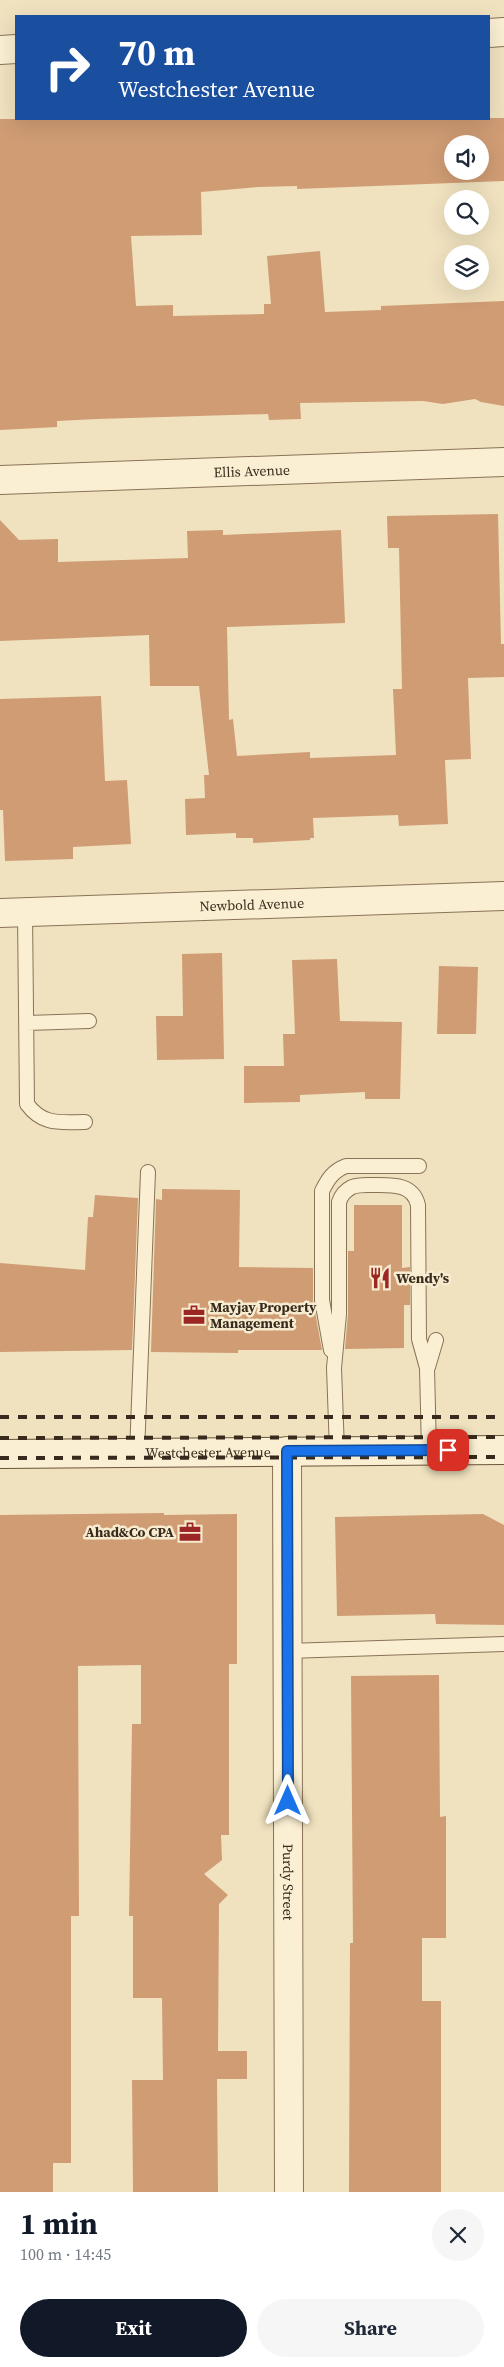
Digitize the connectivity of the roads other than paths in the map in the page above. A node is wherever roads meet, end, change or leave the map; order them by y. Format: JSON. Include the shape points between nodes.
{"nodes":[{"id":1,"x":490,"y":32,"type":"edge"},
{"id":2,"x":504,"y":32,"type":"edge"},
{"id":3,"x":15,"y":49,"type":"edge"},
{"id":4,"x":0,"y":50,"type":"edge"},
{"id":5,"x":504,"y":462,"type":"edge"},
{"id":6,"x":0,"y":480,"type":"edge"},
{"id":7,"x":504,"y":896,"type":"edge"},
{"id":8,"x":12,"y":913,"type":"edge"},
{"id":9,"x":89,"y":1021,"type":"dead end"},
{"id":10,"x":27,"y":1023,"type":"junction"},
{"id":11,"x":85,"y":1122,"type":"dead end"},
{"id":12,"x":419,"y":1166,"type":"dead end"},
{"id":13,"x":148,"y":1172,"type":"dead end"},
{"id":14,"x":436,"y":1340,"type":"dead end"},
{"id":15,"x":334,"y":1368,"type":"junction"},
{"id":16,"x":427,"y":1368,"type":"junction"},
{"id":17,"x":429,"y":1450,"type":"junction"},
{"id":18,"x":504,"y":1450,"type":"edge"},
{"id":19,"x":287,"y":1451,"type":"junction"},
{"id":20,"x":337,"y":1451,"type":"junction"},
{"id":21,"x":137,"y":1453,"type":"junction"},
{"id":22,"x":0,"y":1454,"type":"edge"},
{"id":23,"x":504,"y":1644,"type":"edge"},
{"id":24,"x":287,"y":1650,"type":"junction"},
{"id":25,"x":289,"y":2192,"type":"edge"}],
"edges":[{"from":1,"to":2,"type":"street"},
{"from":3,"to":4,"type":"street"},
{"from":5,"to":6,"type":"street","name":"Ellis Avenue"},
{"from":7,"to":8,"type":"street","name":"Newbold Avenue"},
{"from":8,"to":10,"type":"lane"},
{"from":9,"to":10,"type":"lane"},
{"from":10,"to":11,"type":"lane","via":[[27,1104],[35,1115],[48,1122]]},
{"from":12,"to":15,"type":"lane","via":[[346,1166],[330,1176],[322,1191],[322,1300]]},
{"from":13,"to":21,"type":"lane"},
{"from":14,"to":16,"type":"lane"},
{"from":15,"to":16,"type":"lane","via":[[339,1314],[339,1202],[352,1187],[399,1185],[416,1197],[418,1204],[419,1338]]},
{"from":15,"to":20,"type":"lane"},
{"from":16,"to":17,"type":"lane"},
{"from":17,"to":18,"type":"street","name":"Westchester Avenue"},
{"from":17,"to":20,"type":"street","name":"Westchester Avenue"},
{"from":19,"to":20,"type":"street","name":"Westchester Avenue"},
{"from":19,"to":21,"type":"street","name":"Westchester Avenue"},
{"from":19,"to":24,"type":"street","name":"Purdy Street"},
{"from":21,"to":22,"type":"street","name":"Westchester Avenue"},
{"from":23,"to":24,"type":"lane"},
{"from":24,"to":25,"type":"street","name":"Purdy Street"}]}
